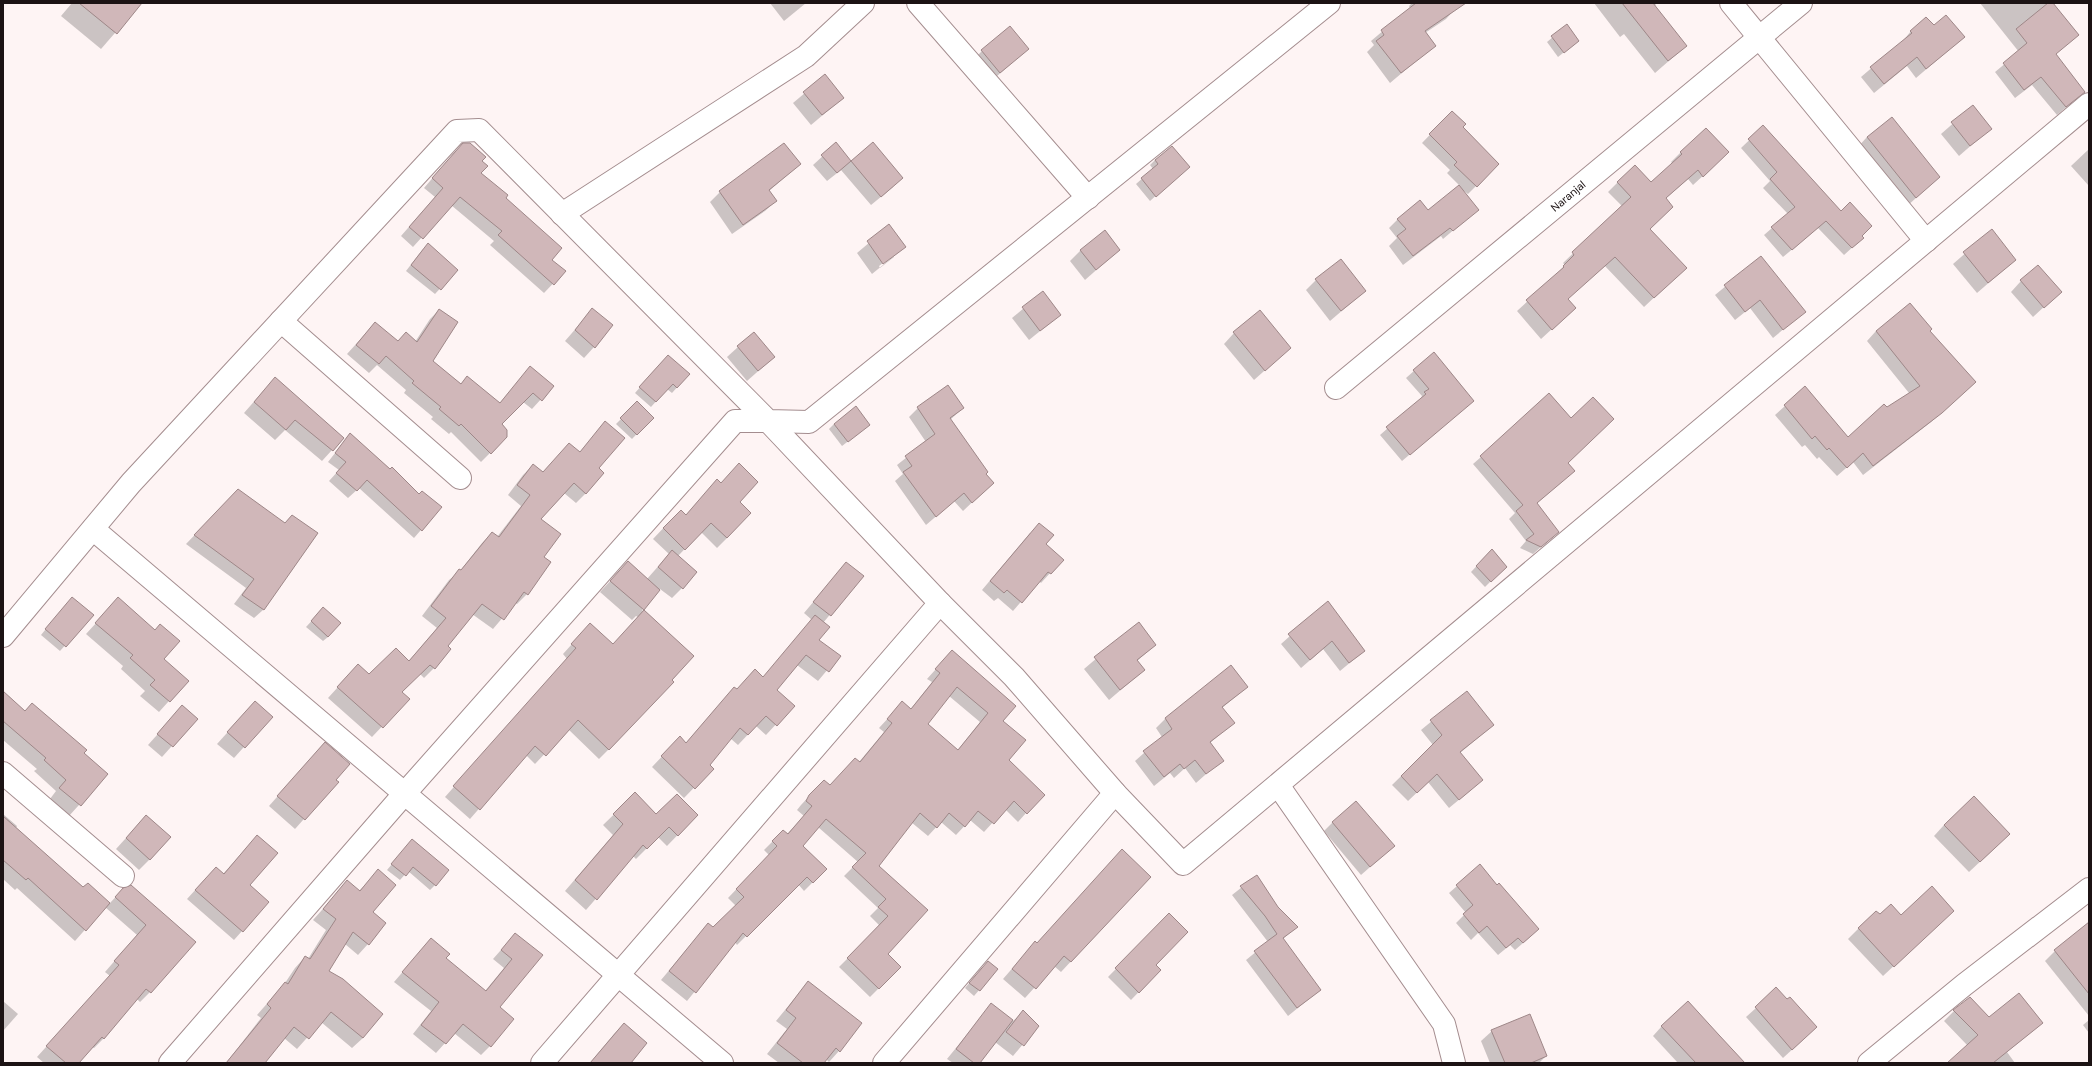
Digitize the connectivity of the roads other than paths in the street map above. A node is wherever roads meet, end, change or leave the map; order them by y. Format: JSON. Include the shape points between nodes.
{"nodes":[{"id":1,"x":863,"y":3,"type":"edge"},
{"id":2,"x":918,"y":3,"type":"edge"},
{"id":3,"x":1329,"y":3,"type":"edge"},
{"id":4,"x":1731,"y":3,"type":"edge"},
{"id":5,"x":1801,"y":3,"type":"edge"},
{"id":6,"x":1759,"y":39,"type":"junction"},
{"id":7,"x":2089,"y":104,"type":"edge"},
{"id":8,"x":1088,"y":198,"type":"junction"},
{"id":9,"x":562,"y":214,"type":"junction"},
{"id":10,"x":1926,"y":241,"type":"junction"},
{"id":11,"x":281,"y":320,"type":"junction"},
{"id":12,"x":1336,"y":388,"type":"dead end"},
{"id":13,"x":768,"y":421,"type":"junction"},
{"id":14,"x":460,"y":478,"type":"dead end"},
{"id":15,"x":93,"y":529,"type":"junction"},
{"id":16,"x":940,"y":603,"type":"junction"},
{"id":17,"x":3,"y":636,"type":"edge"},
{"id":18,"x":3,"y":773,"type":"edge"},
{"id":19,"x":1278,"y":785,"type":"junction"},
{"id":20,"x":405,"y":793,"type":"junction"},
{"id":21,"x":1115,"y":793,"type":"junction"},
{"id":22,"x":123,"y":876,"type":"dead end"},
{"id":23,"x":2089,"y":889,"type":"edge"},
{"id":24,"x":618,"y":975,"type":"junction"},
{"id":25,"x":170,"y":1063,"type":"edge"},
{"id":26,"x":542,"y":1063,"type":"edge"},
{"id":27,"x":722,"y":1063,"type":"edge"},
{"id":28,"x":884,"y":1063,"type":"edge"},
{"id":29,"x":1454,"y":1063,"type":"edge"},
{"id":30,"x":1869,"y":1063,"type":"edge"}],
"edges":[{"from":1,"to":9,"type":"street","via":[[806,56]]},
{"from":2,"to":8,"type":"street"},
{"from":3,"to":8,"type":"street"},
{"from":4,"to":6,"type":"street"},
{"from":5,"to":6,"type":"street","name":"Naranjal"},
{"from":6,"to":10,"type":"street"},
{"from":6,"to":12,"type":"street","name":"Naranjal"},
{"from":7,"to":10,"type":"street"},
{"from":8,"to":13,"type":"street","via":[[809,422]]},
{"from":9,"to":11,"type":"street","via":[[479,130],[457,131]]},
{"from":9,"to":13,"type":"street"},
{"from":10,"to":19,"type":"street"},
{"from":11,"to":14,"type":"street"},
{"from":11,"to":15,"type":"street","via":[[131,483]]},
{"from":13,"to":16,"type":"street"},
{"from":13,"to":20,"type":"street","via":[[735,421]]},
{"from":15,"to":17,"type":"street"},
{"from":15,"to":20,"type":"street"},
{"from":16,"to":21,"type":"street","via":[[1014,677]]},
{"from":16,"to":24,"type":"street"},
{"from":18,"to":22,"type":"street"},
{"from":19,"to":21,"type":"street","via":[[1183,864]]},
{"from":19,"to":29,"type":"street","via":[[1444,1024]]},
{"from":20,"to":24,"type":"street"},
{"from":20,"to":25,"type":"street"},
{"from":21,"to":28,"type":"street"},
{"from":23,"to":30,"type":"street","via":[[1964,985]]},
{"from":24,"to":26,"type":"street"},
{"from":24,"to":27,"type":"street"}]}
